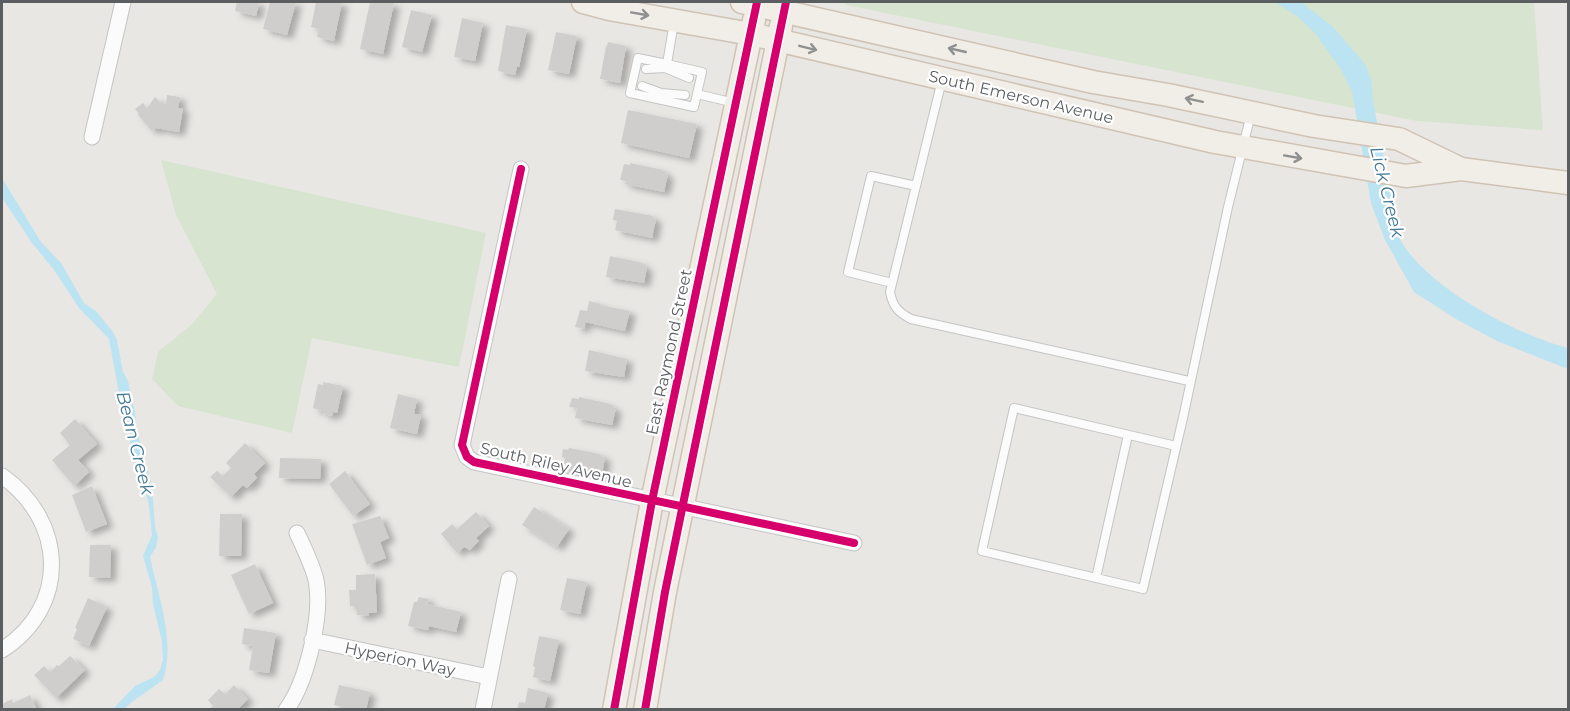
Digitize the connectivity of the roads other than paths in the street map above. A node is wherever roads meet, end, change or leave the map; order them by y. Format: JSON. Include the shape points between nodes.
{"nodes":[{"id":1,"x":123,"y":2,"type":"edge"},
{"id":2,"x":583,"y":2,"type":"edge"},
{"id":3,"x":752,"y":2,"type":"edge"},
{"id":4,"x":785,"y":6,"type":"edge"},
{"id":5,"x":675,"y":20,"type":"junction"},
{"id":6,"x":751,"y":34,"type":"junction"},
{"id":7,"x":777,"y":40,"type":"junction"},
{"id":8,"x":663,"y":68,"type":"junction"},
{"id":9,"x":646,"y":69,"type":"dead end"},
{"id":10,"x":674,"y":75,"type":"dead end"},
{"id":11,"x":689,"y":78,"type":"dead end"},
{"id":12,"x":942,"y":78,"type":"junction"},
{"id":13,"x":642,"y":86,"type":"dead end"},
{"id":14,"x":670,"y":91,"type":"dead end"},
{"id":15,"x":658,"y":93,"type":"junction"},
{"id":16,"x":698,"y":94,"type":"junction"},
{"id":17,"x":686,"y":95,"type":"dead end"},
{"id":18,"x":736,"y":103,"type":"junction"},
{"id":19,"x":1251,"y":112,"type":"junction"},
{"id":20,"x":92,"y":137,"type":"dead end"},
{"id":21,"x":1243,"y":148,"type":"junction"},
{"id":22,"x":1461,"y":169,"type":"junction"},
{"id":23,"x":521,"y":170,"type":"dead end"},
{"id":24,"x":1569,"y":183,"type":"edge"},
{"id":25,"x":916,"y":186,"type":"junction"},
{"id":26,"x":892,"y":283,"type":"junction"},
{"id":27,"x":1189,"y":381,"type":"junction"},
{"id":28,"x":1128,"y":435,"type":"junction"},
{"id":29,"x":1176,"y":446,"type":"junction"},
{"id":30,"x":2,"y":476,"type":"edge"},
{"id":31,"x":652,"y":501,"type":"junction"},
{"id":32,"x":682,"y":507,"type":"junction"},
{"id":33,"x":297,"y":532,"type":"dead end"},
{"id":34,"x":854,"y":543,"type":"dead end"},
{"id":35,"x":1096,"y":578,"type":"junction"},
{"id":36,"x":510,"y":579,"type":"dead end"},
{"id":37,"x":312,"y":640,"type":"junction"},
{"id":38,"x":2,"y":650,"type":"edge"},
{"id":39,"x":489,"y":678,"type":"junction"},
{"id":40,"x":286,"y":710,"type":"edge"},
{"id":41,"x":483,"y":710,"type":"edge"},
{"id":42,"x":614,"y":710,"type":"edge"},
{"id":43,"x":645,"y":710,"type":"edge"}],
"edges":[{"from":1,"to":20,"type":"street"},
{"from":2,"to":5,"type":"main road","name":"South Emerson Avenue","one_way":true},
{"from":3,"to":4,"type":"main road","name":"South Emerson Avenue"},
{"from":3,"to":6,"type":"main road","name":"East Raymond Street"},
{"from":4,"to":7,"type":"main road"},
{"from":19,"to":4,"type":"main road","name":"South Emerson Avenue","one_way":true,"via":[[1093,82]]},
{"from":5,"to":6,"type":"main road","name":"South Emerson Avenue"},
{"from":5,"to":8,"type":"lane"},
{"from":6,"to":7,"type":"main road","name":"South Emerson Avenue"},
{"from":6,"to":18,"type":"main road","name":"East Raymond Street"},
{"from":7,"to":12,"type":"main road","name":"South Emerson Avenue","one_way":true},
{"from":7,"to":32,"type":"main road"},
{"from":8,"to":9,"type":"lane"},
{"from":8,"to":10,"type":"lane"},
{"from":8,"to":11,"type":"lane"},
{"from":8,"to":15,"type":"lane","via":[[638,58],[630,93]]},
{"from":8,"to":16,"type":"lane","via":[[702,72]]},
{"from":12,"to":21,"type":"main road","name":"South Emerson Avenue"},
{"from":12,"to":25,"type":"lane"},
{"from":13,"to":15,"type":"lane"},
{"from":14,"to":15,"type":"lane"},
{"from":15,"to":16,"type":"lane","via":[[694,107]]},
{"from":15,"to":17,"type":"lane"},
{"from":16,"to":18,"type":"lane"},
{"from":18,"to":31,"type":"main road","name":"East Raymond Street"},
{"from":19,"to":21,"type":"lane"},
{"from":19,"to":22,"type":"main road","name":"South Emerson Avenue","via":[[1399,139]]},
{"from":21,"to":22,"type":"main road","name":"South Emerson Avenue","one_way":true,"via":[[1406,176]]},
{"from":21,"to":27,"type":"lane"},
{"from":22,"to":24,"type":"main road","name":"South Emerson Avenue"},
{"from":23,"to":31,"type":"street","name":"South Riley Avenue","via":[[462,445],[465,454],[474,462]]},
{"from":25,"to":26,"type":"lane"},
{"from":25,"to":26,"type":"lane","via":[[871,176],[848,272]]},
{"from":26,"to":27,"type":"lane","via":[[892,303],[898,312],[911,319]]},
{"from":27,"to":29,"type":"lane"},
{"from":28,"to":29,"type":"lane"},
{"from":28,"to":35,"type":"lane"},
{"from":28,"to":35,"type":"lane","via":[[1014,408],[982,551]]},
{"from":29,"to":35,"type":"lane","via":[[1143,589]]},
{"from":30,"to":38,"type":"street","via":[[32,504],[43,523],[51,556],[49,584],[39,611],[22,635]]},
{"from":31,"to":32,"type":"street","name":"South Riley Avenue"},
{"from":31,"to":42,"type":"main road","name":"East Raymond Street"},
{"from":32,"to":34,"type":"street","name":"South Riley Avenue"},
{"from":32,"to":43,"type":"main road"},
{"from":33,"to":37,"type":"street","via":[[316,583]]},
{"from":36,"to":39,"type":"street"},
{"from":37,"to":39,"type":"street","name":"Hyperion Way"},
{"from":37,"to":40,"type":"street","via":[[301,684]]},
{"from":39,"to":41,"type":"street"}]}
